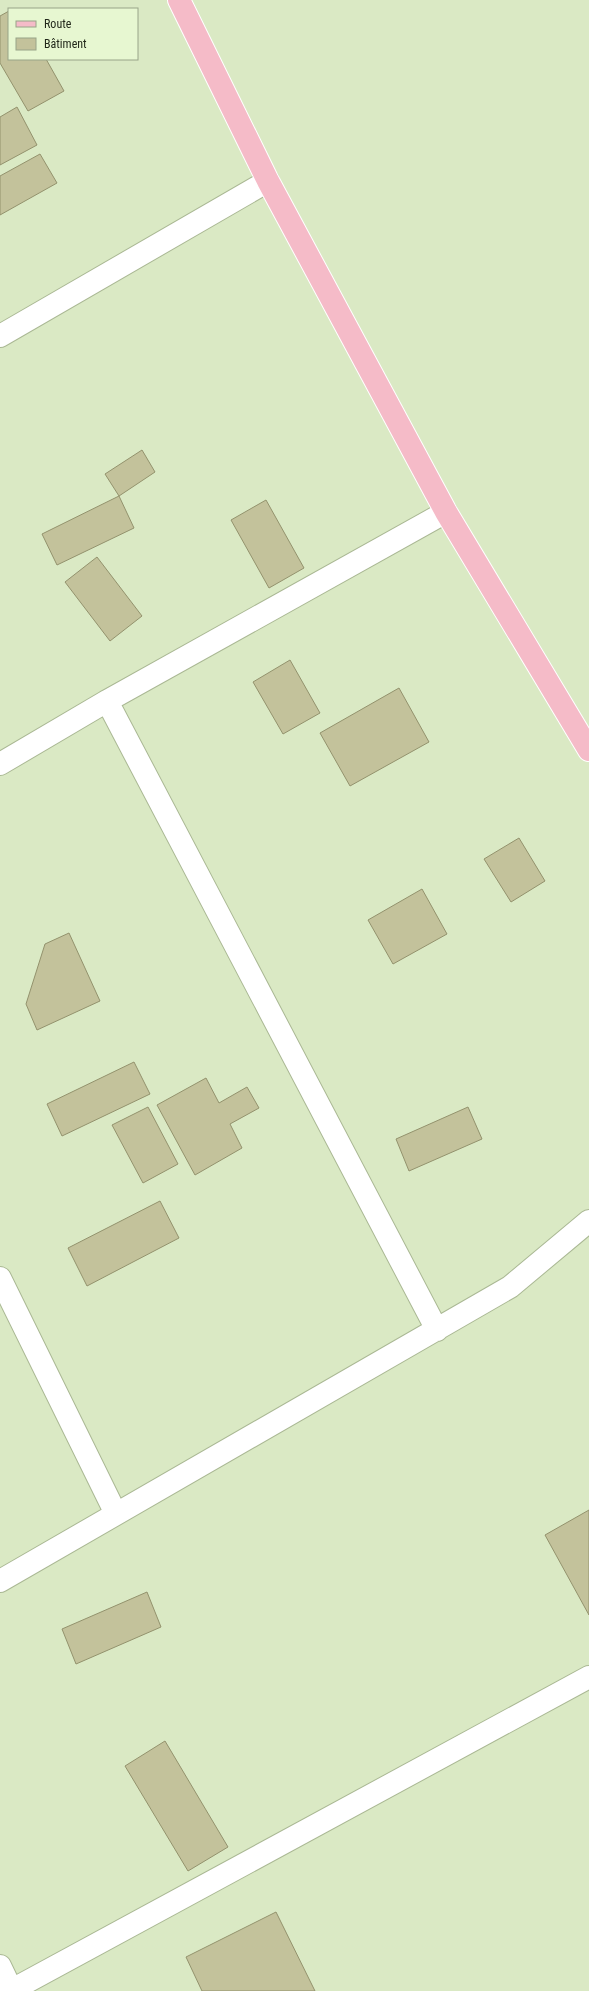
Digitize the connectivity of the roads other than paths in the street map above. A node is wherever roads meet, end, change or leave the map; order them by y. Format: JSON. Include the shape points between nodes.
{"nodes":[{"id":1,"x":179,"y":0,"type":"edge"},
{"id":2,"x":268,"y":181,"type":"junction"},
{"id":3,"x":0,"y":336,"type":"edge"},
{"id":4,"x":446,"y":512,"type":"junction"},
{"id":5,"x":107,"y":701,"type":"junction"},
{"id":6,"x":589,"y":750,"type":"edge"},
{"id":7,"x":0,"y":764,"type":"edge"},
{"id":8,"x":589,"y":1221,"type":"edge"},
{"id":9,"x":0,"y":1278,"type":"edge"},
{"id":10,"x":437,"y":1330,"type":"junction"},
{"id":11,"x":116,"y":1514,"type":"junction"},
{"id":12,"x":0,"y":1581,"type":"edge"},
{"id":13,"x":589,"y":1677,"type":"edge"},
{"id":14,"x":0,"y":1966,"type":"edge"},
{"id":15,"x":12,"y":1990,"type":"edge"}],
"edges":[{"from":1,"to":2,"type":"main road"},
{"from":2,"to":3,"type":"street"},
{"from":2,"to":4,"type":"main road"},
{"from":4,"to":5,"type":"street"},
{"from":4,"to":6,"type":"main road"},
{"from":5,"to":7,"type":"street"},
{"from":5,"to":10,"type":"street"},
{"from":8,"to":10,"type":"street","via":[[510,1286]]},
{"from":9,"to":11,"type":"street"},
{"from":10,"to":11,"type":"street"},
{"from":11,"to":12,"type":"street"},
{"from":13,"to":15,"type":"street"},
{"from":14,"to":15,"type":"street"}]}
